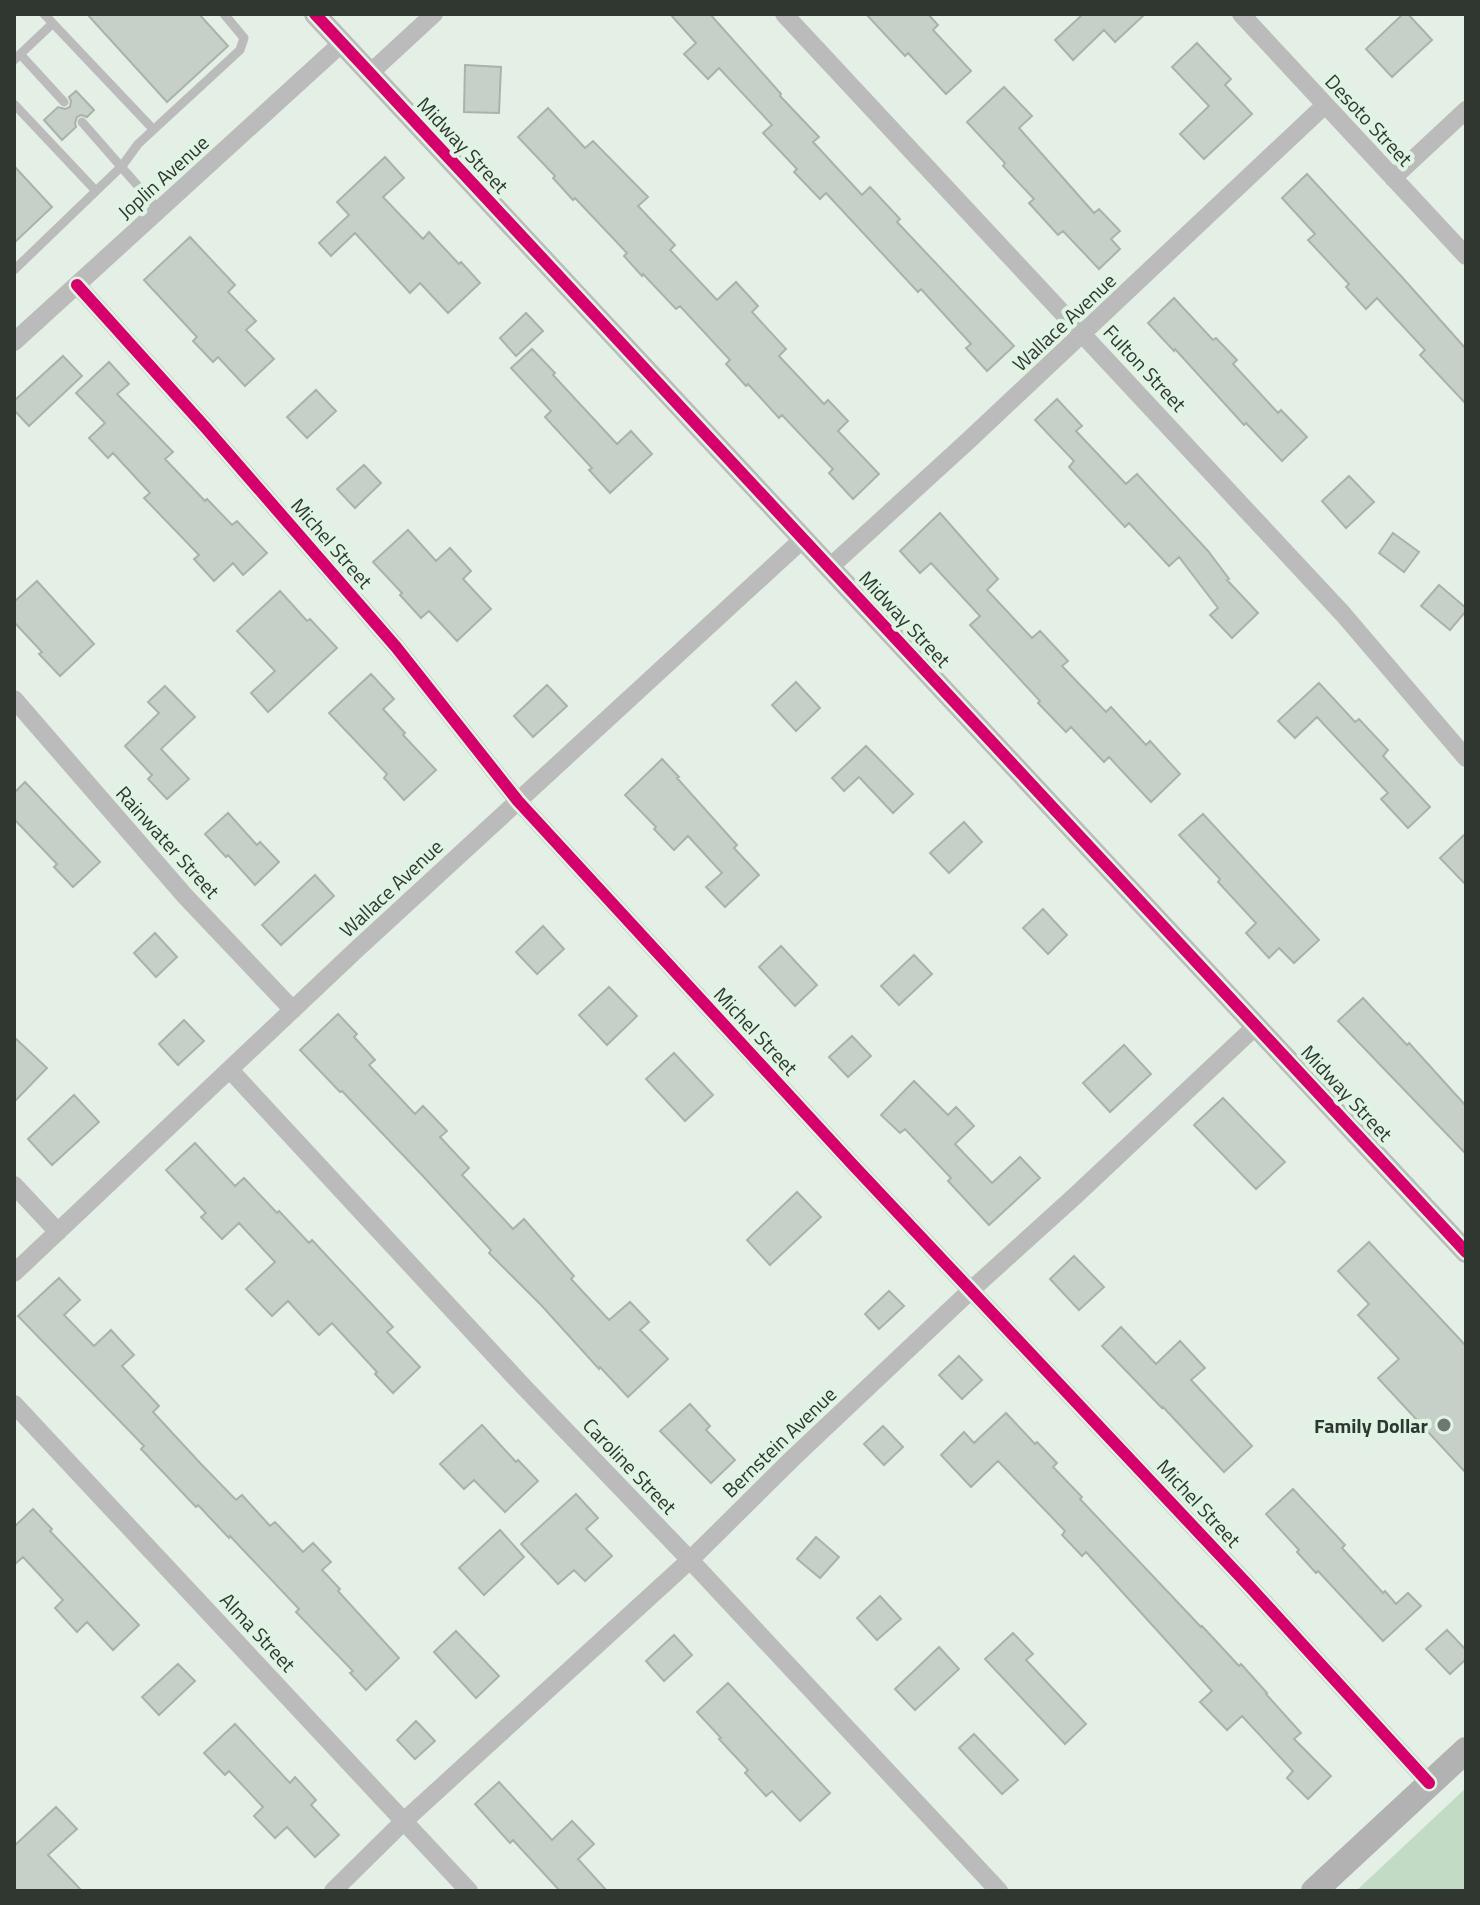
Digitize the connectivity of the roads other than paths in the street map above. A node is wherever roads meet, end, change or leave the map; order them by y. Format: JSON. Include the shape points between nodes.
{"nodes":[{"id":1,"x":44,"y":14,"type":"edge"},
{"id":2,"x":224,"y":14,"type":"edge"},
{"id":3,"x":315,"y":14,"type":"edge"},
{"id":4,"x":434,"y":14,"type":"edge"},
{"id":5,"x":784,"y":14,"type":"edge"},
{"id":6,"x":1241,"y":14,"type":"edge"},
{"id":7,"x":52,"y":24,"type":"junction"},
{"id":8,"x":342,"y":43,"type":"junction"},
{"id":9,"x":17,"y":57,"type":"edge"},
{"id":10,"x":370,"y":73,"type":"junction"},
{"id":11,"x":64,"y":102,"type":"dead end"},
{"id":12,"x":14,"y":104,"type":"edge"},
{"id":13,"x":1325,"y":105,"type":"junction"},
{"id":14,"x":1466,"y":110,"type":"edge"},
{"id":15,"x":82,"y":122,"type":"dead end"},
{"id":16,"x":153,"y":129,"type":"junction"},
{"id":17,"x":122,"y":166,"type":"junction"},
{"id":18,"x":1393,"y":178,"type":"junction"},
{"id":19,"x":96,"y":191,"type":"junction"},
{"id":20,"x":159,"y":210,"type":"junction"},
{"id":21,"x":1466,"y":256,"type":"edge"},
{"id":22,"x":14,"y":270,"type":"edge"},
{"id":23,"x":77,"y":285,"type":"junction"},
{"id":24,"x":1084,"y":334,"type":"junction"},
{"id":25,"x":14,"y":342,"type":"edge"},
{"id":26,"x":803,"y":539,"type":"junction"},
{"id":27,"x":830,"y":567,"type":"junction"},
{"id":28,"x":14,"y":699,"type":"edge"},
{"id":29,"x":1466,"y":758,"type":"edge"},
{"id":30,"x":518,"y":801,"type":"junction"},
{"id":31,"x":293,"y":1010,"type":"junction"},
{"id":32,"x":1257,"y":1025,"type":"junction"},
{"id":33,"x":230,"y":1070,"type":"junction"},
{"id":34,"x":14,"y":1185,"type":"edge"},
{"id":35,"x":58,"y":1232,"type":"junction"},
{"id":36,"x":1466,"y":1252,"type":"edge"},
{"id":37,"x":14,"y":1273,"type":"edge"},
{"id":38,"x":970,"y":1291,"type":"junction"},
{"id":39,"x":14,"y":1404,"type":"edge"},
{"id":40,"x":690,"y":1560,"type":"junction"},
{"id":41,"x":1466,"y":1750,"type":"edge"},
{"id":42,"x":1429,"y":1783,"type":"junction"},
{"id":43,"x":404,"y":1821,"type":"junction"},
{"id":44,"x":333,"y":1891,"type":"edge"},
{"id":45,"x":469,"y":1891,"type":"edge"},
{"id":46,"x":999,"y":1891,"type":"edge"},
{"id":47,"x":1314,"y":1891,"type":"edge"}],
"edges":[{"from":1,"to":7,"type":"lane"},
{"from":2,"to":16,"type":"lane","via":[[244,38],[240,50]]},
{"from":3,"to":8,"type":"street","name":"Midway Street"},
{"from":4,"to":10,"type":"street"},
{"from":5,"to":24,"type":"street","name":"Fulton Street"},
{"from":6,"to":13,"type":"street","name":"Desoto Street"},
{"from":7,"to":9,"type":"lane"},
{"from":7,"to":16,"type":"lane"},
{"from":8,"to":10,"type":"street","name":"Midway Street"},
{"from":8,"to":20,"type":"street","name":"Joplin Avenue"},
{"from":9,"to":11,"type":"lane"},
{"from":10,"to":26,"type":"street","name":"Midway Street"},
{"from":12,"to":19,"type":"lane"},
{"from":13,"to":18,"type":"street","name":"Desoto Street"},
{"from":13,"to":24,"type":"street","name":"Wallace Avenue"},
{"from":14,"to":18,"type":"street"},
{"from":15,"to":17,"type":"lane"},
{"from":16,"to":17,"type":"lane"},
{"from":17,"to":19,"type":"lane"},
{"from":17,"to":20,"type":"lane"},
{"from":18,"to":21,"type":"street","name":"Desoto Street"},
{"from":19,"to":22,"type":"lane"},
{"from":20,"to":23,"type":"street","name":"Joplin Avenue"},
{"from":23,"to":25,"type":"street","name":"Joplin Avenue"},
{"from":23,"to":30,"type":"street","name":"Michel Street","via":[[396,647]]},
{"from":24,"to":27,"type":"street","name":"Wallace Avenue"},
{"from":24,"to":29,"type":"street","name":"Fulton Street","via":[[1343,614]]},
{"from":26,"to":27,"type":"street","name":"Midway Street"},
{"from":26,"to":30,"type":"street","name":"Wallace Avenue"},
{"from":27,"to":32,"type":"street","name":"Midway Street"},
{"from":28,"to":31,"type":"street","name":"Rainwater Street","via":[[185,896]]},
{"from":30,"to":31,"type":"street","name":"Wallace Avenue"},
{"from":30,"to":38,"type":"street","name":"Michel Street"},
{"from":31,"to":33,"type":"street","name":"Wallace Avenue"},
{"from":32,"to":36,"type":"street","name":"Midway Street"},
{"from":32,"to":38,"type":"street","name":"Bernstein Avenue"},
{"from":33,"to":35,"type":"street","name":"Wallace Avenue"},
{"from":33,"to":40,"type":"street","name":"Caroline Street"},
{"from":34,"to":35,"type":"street"},
{"from":35,"to":37,"type":"street","name":"Wallace Avenue"},
{"from":38,"to":40,"type":"street","name":"Bernstein Avenue"},
{"from":38,"to":42,"type":"street","name":"Michel Street"},
{"from":39,"to":43,"type":"street","name":"Alma Street"},
{"from":40,"to":43,"type":"street","name":"Bernstein Avenue"},
{"from":40,"to":46,"type":"street","name":"Caroline Street"},
{"from":41,"to":42,"type":"main road"},
{"from":42,"to":47,"type":"main road"},
{"from":43,"to":44,"type":"street","name":"Bernstein Avenue"},
{"from":43,"to":45,"type":"street","name":"Alma Street"}]}
